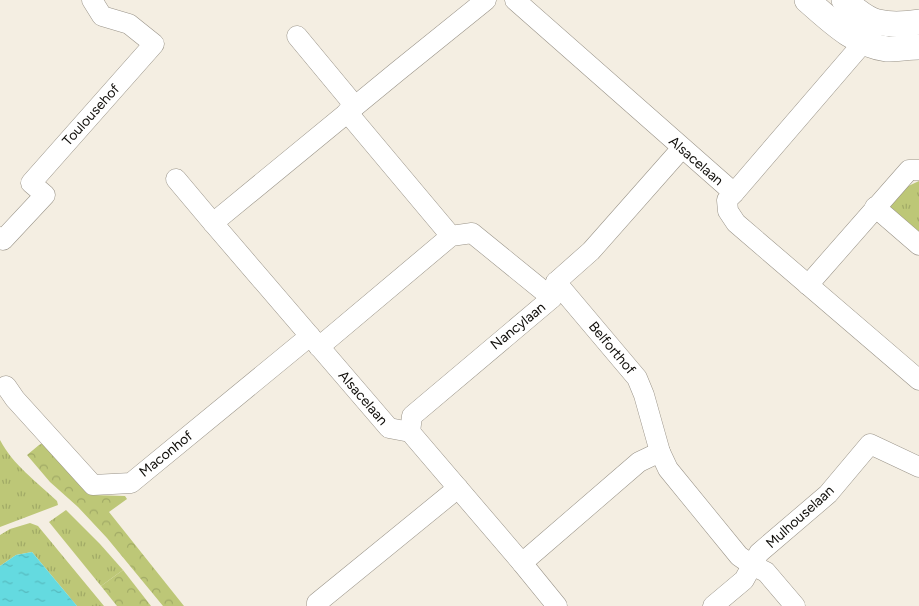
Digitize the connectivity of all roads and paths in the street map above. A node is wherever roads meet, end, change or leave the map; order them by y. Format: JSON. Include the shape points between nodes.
{"nodes":[{"id":1,"x":92,"y":0,"type":"edge"},
{"id":2,"x":486,"y":0,"type":"edge"},
{"id":3,"x":515,"y":0,"type":"edge"},
{"id":4,"x":807,"y":0,"type":"edge"},
{"id":5,"x":844,"y":0,"type":"edge"},
{"id":6,"x":876,"y":22,"type":"junction"},
{"id":7,"x":919,"y":22,"type":"edge"},
{"id":8,"x":297,"y":36,"type":"dead end"},
{"id":9,"x":863,"y":43,"type":"junction"},
{"id":10,"x":919,"y":47,"type":"edge"},
{"id":11,"x":351,"y":109,"type":"junction"},
{"id":12,"x":682,"y":148,"type":"junction"},
{"id":13,"x":919,"y":170,"type":"edge"},
{"id":14,"x":176,"y":179,"type":"dead end"},
{"id":15,"x":734,"y":193,"type":"junction"},
{"id":16,"x":876,"y":207,"type":"junction"},
{"id":17,"x":214,"y":223,"type":"junction"},
{"id":18,"x":451,"y":236,"type":"junction"},
{"id":19,"x":0,"y":237,"type":"edge"},
{"id":20,"x":919,"y":245,"type":"edge"},
{"id":21,"x":808,"y":285,"type":"junction"},
{"id":22,"x":554,"y":290,"type":"junction"},
{"id":23,"x":314,"y":341,"type":"junction"},
{"id":24,"x":919,"y":380,"type":"edge"},
{"id":25,"x":6,"y":386,"type":"dead end"},
{"id":26,"x":410,"y":432,"type":"junction"},
{"id":27,"x":660,"y":452,"type":"junction"},
{"id":28,"x":919,"y":466,"type":"edge"},
{"id":29,"x":458,"y":488,"type":"junction"},
{"id":30,"x":522,"y":562,"type":"junction"},
{"id":31,"x":752,"y":565,"type":"junction"},
{"id":32,"x":317,"y":606,"type":"edge"},
{"id":33,"x":557,"y":606,"type":"edge"},
{"id":34,"x":713,"y":606,"type":"edge"},
{"id":35,"x":795,"y":606,"type":"edge"}],
"edges":[{"from":1,"to":19,"type":"street","name":"Toulousehof","via":[[102,16],[129,24],[154,44],[31,183],[45,195],[3,240]]},
{"from":2,"to":11,"type":"street"},
{"from":3,"to":12,"type":"street","name":"Alsacelaan"},
{"from":4,"to":9,"type":"street","via":[[837,27]]},
{"from":5,"to":6,"type":"street"},
{"from":6,"to":7,"type":"street"},
{"from":6,"to":9,"type":"street","name":"Alsacelaan"},
{"from":8,"to":11,"type":"street"},
{"from":9,"to":10,"type":"street","via":[[888,49]]},
{"from":9,"to":15,"type":"street","name":"Alsacelaan"},
{"from":11,"to":17,"type":"street"},
{"from":11,"to":18,"type":"street"},
{"from":12,"to":15,"type":"street","name":"Alsacelaan"},
{"from":12,"to":22,"type":"street","name":"Nancylaan"},
{"from":13,"to":16,"type":"street","via":[[908,170]]},
{"from":14,"to":17,"type":"street","name":"Alsacelaan"},
{"from":15,"to":21,"type":"street","via":[[728,200],[728,211],[736,223]]},
{"from":16,"to":20,"type":"street"},
{"from":16,"to":21,"type":"street"},
{"from":17,"to":23,"type":"street","name":"Alsacelaan"},
{"from":18,"to":22,"type":"street","name":"Belforthof","via":[[472,233]]},
{"from":18,"to":23,"type":"street"},
{"from":21,"to":24,"type":"street"},
{"from":22,"to":26,"type":"street","name":"Nancylaan","via":[[412,416]]},
{"from":22,"to":27,"type":"street","name":"Belforthof","via":[[637,378]]},
{"from":23,"to":25,"type":"street","name":"Maconhof","via":[[131,483],[93,485]]},
{"from":23,"to":26,"type":"street","name":"Alsacelaan","via":[[389,428]]},
{"from":26,"to":29,"type":"street"},
{"from":27,"to":30,"type":"street","via":[[639,462]]},
{"from":27,"to":31,"type":"street","name":"Belforthof","via":[[668,469],[739,556]]},
{"from":28,"to":31,"type":"street","name":"Mulhouselaan","via":[[870,444],[828,494],[759,553]]},
{"from":29,"to":30,"type":"street"},
{"from":29,"to":32,"type":"street"},
{"from":30,"to":33,"type":"street"},
{"from":31,"to":34,"type":"street","name":"Mulhouselaan","via":[[744,580]]},
{"from":31,"to":35,"type":"street","name":"Belforthof","via":[[766,572]]}]}
